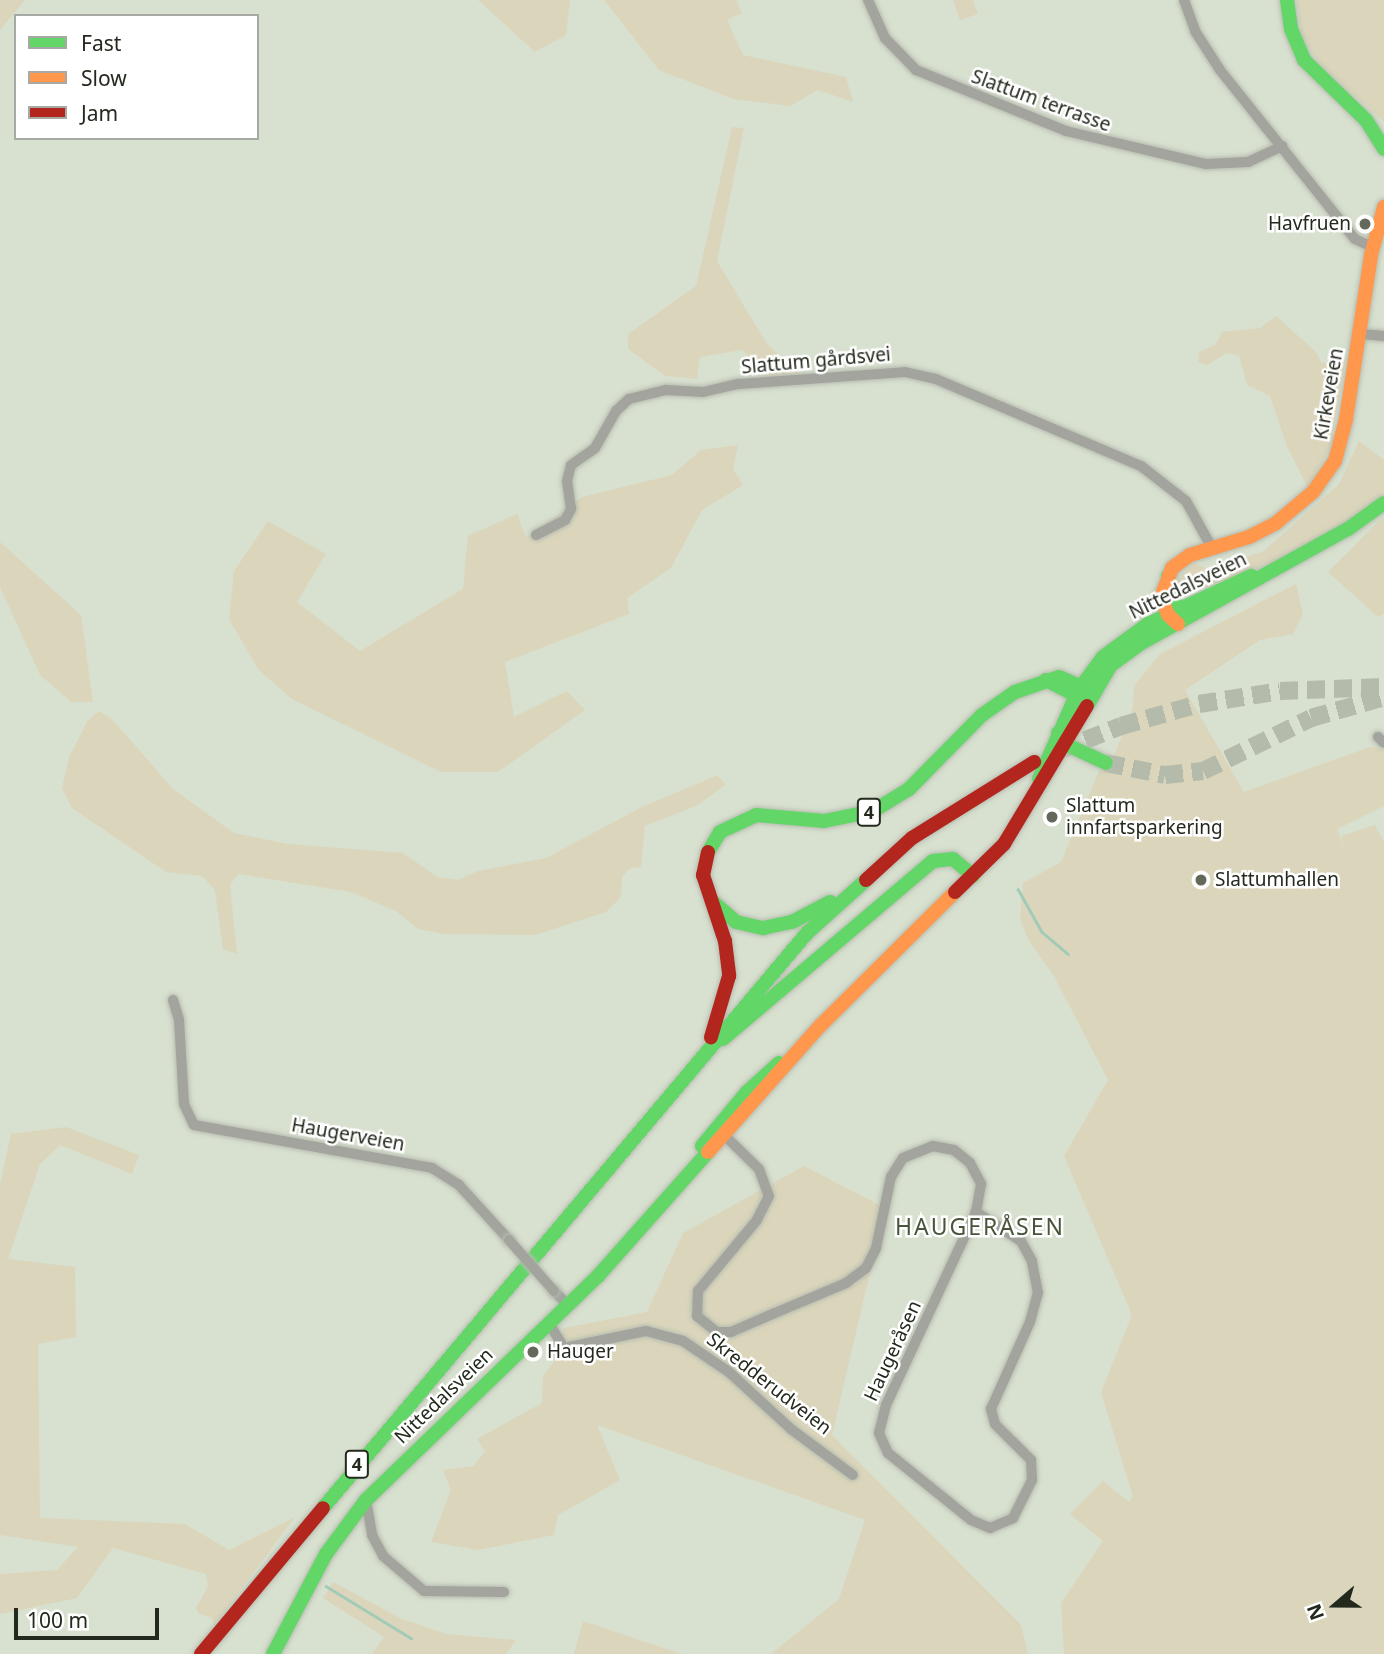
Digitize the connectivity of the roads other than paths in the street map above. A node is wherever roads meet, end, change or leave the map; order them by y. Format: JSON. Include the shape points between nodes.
{"nodes":[{"id":1,"x":869,"y":0,"type":"edge"},
{"id":2,"x":1184,"y":0,"type":"edge"},
{"id":3,"x":1287,"y":0,"type":"edge"},
{"id":4,"x":1282,"y":146,"type":"junction"},
{"id":5,"x":1384,"y":149,"type":"edge"},
{"id":6,"x":1384,"y":207,"type":"edge"},
{"id":7,"x":1372,"y":247,"type":"junction"},
{"id":8,"x":1360,"y":334,"type":"junction"},
{"id":9,"x":1384,"y":336,"type":"edge"},
{"id":10,"x":1384,"y":503,"type":"edge"},
{"id":11,"x":536,"y":535,"type":"dead end"},
{"id":12,"x":1212,"y":548,"type":"junction"},
{"id":13,"x":1175,"y":616,"type":"junction"},
{"id":14,"x":1083,"y":690,"type":"junction"},
{"id":15,"x":1062,"y":738,"type":"junction"},
{"id":16,"x":1034,"y":762,"type":"dead end"},
{"id":17,"x":1106,"y":763,"type":"tunnel mouth"},
{"id":18,"x":973,"y":876,"type":"junction"},
{"id":19,"x":708,"y":896,"type":"junction"},
{"id":20,"x":844,"y":896,"type":"junction"},
{"id":21,"x":173,"y":1000,"type":"dead end"},
{"id":22,"x":706,"y":1051,"type":"junction"},
{"id":23,"x":719,"y":1134,"type":"junction"},
{"id":24,"x":976,"y":1212,"type":"junction"},
{"id":25,"x":518,"y":1279,"type":"junction"},
{"id":26,"x":568,"y":1305,"type":"junction"},
{"id":27,"x":549,"y":1323,"type":"junction"},
{"id":28,"x":853,"y":1475,"type":"dead end"},
{"id":29,"x":366,"y":1500,"type":"junction"},
{"id":30,"x":504,"y":1592,"type":"dead end"},
{"id":31,"x":201,"y":1654,"type":"edge"},
{"id":32,"x":212,"y":1654,"type":"edge"},
{"id":33,"x":274,"y":1654,"type":"edge"}],
"edges":[{"from":1,"to":4,"type":"street","name":"Slattum terrasse","via":[[881,32],[916,70],[1066,131],[1206,164],[1248,162]]},
{"from":2,"to":4,"type":"street","via":[[1204,48]]},
{"from":3,"to":5,"type":"main road","via":[[1290,29],[1304,60],[1366,120]]},
{"from":4,"to":7,"type":"street","via":[[1355,239]]},
{"from":6,"to":7,"type":"main road","name":"Kirkeveien"},
{"from":7,"to":8,"type":"main road","name":"Kirkeveien"},
{"from":8,"to":9,"type":"street","name":"Kirkeveien"},
{"from":8,"to":12,"type":"main road","name":"Kirkeveien","via":[[1344,434],[1325,478],[1271,526]]},
{"from":10,"to":13,"type":"main road","name":"Nittedalsveien","via":[[1355,525],[1285,563]]},
{"from":11,"to":12,"type":"street","name":"Slattum gårdsvei","via":[[565,520],[571,509],[567,481],[572,465],[595,448],[616,411],[629,399],[666,390],[703,392],[752,383],[905,372],[936,379],[1141,466],[1186,501]]},
{"from":12,"to":13,"type":"main road","name":"Kirkeveien","via":[[1183,559],[1168,576]]},
{"from":13,"to":14,"type":"main road","name":"Nittedalsveien"},
{"from":14,"to":15,"type":"main road","name":"Nittedalsveien"},
{"from":14,"to":19,"type":"main road","number":"4","via":[[1046,680],[991,707],[909,789],[873,811],[832,821],[756,815],[730,824],[715,838],[706,856]]},
{"from":15,"to":17,"type":"main road"},
{"from":15,"to":18,"type":"main road","name":"Nittedalsveien","via":[[1011,836]]},
{"from":16,"to":20,"type":"main road","number":"4","via":[[927,826]]},
{"from":18,"to":22,"type":"main road","number":"4","via":[[953,859],[933,862],[749,1021]]},
{"from":18,"to":23,"type":"main road","name":"Nittedalsveien"},
{"from":19,"to":20,"type":"main road","number":"4","via":[[730,919],[763,928],[792,922]]},
{"from":19,"to":22,"type":"main road","number":"4","via":[[729,968],[726,995]]},
{"from":20,"to":22,"type":"main road","number":"4"},
{"from":21,"to":26,"type":"street","name":"Haugerveien","bridge":true,"via":[[179,1020],[184,1104],[194,1125],[432,1168],[459,1185]]},
{"from":22,"to":25,"type":"main road","number":"4"},
{"from":23,"to":24,"type":"street","name":"Haugeråsen","via":[[762,1174],[769,1196],[761,1216],[698,1291],[698,1316],[717,1332],[731,1332],[775,1314],[846,1283],[866,1268],[876,1248],[891,1177],[913,1152],[933,1146],[964,1156],[981,1184]]},
{"from":23,"to":26,"type":"main road","name":"Nittedalsveien"},
{"from":24,"to":24,"type":"street","name":"Haugeråsen","via":[[886,1405],[878,1433],[888,1452],[971,1520],[990,1528],[1013,1518],[1032,1480],[1031,1460],[995,1424],[991,1409],[1038,1293],[1032,1261],[1021,1241]]},
{"from":25,"to":31,"type":"main road","number":"4","via":[[461,1340]]},
{"from":25,"to":32,"type":"main road","number":"4","via":[[494,1314]]},
{"from":26,"to":27,"type":"main road","name":"Nittedalsveien"},
{"from":27,"to":28,"type":"street","name":"Skredderudveien","via":[[564,1348],[635,1331],[657,1332],[683,1341],[729,1372],[791,1429]]},
{"from":27,"to":29,"type":"main road","name":"Nittedalsveien"},
{"from":29,"to":30,"type":"street","via":[[372,1535],[383,1556],[425,1591]]},
{"from":29,"to":33,"type":"main road","name":"Nittedalsveien","via":[[326,1554]]}]}
